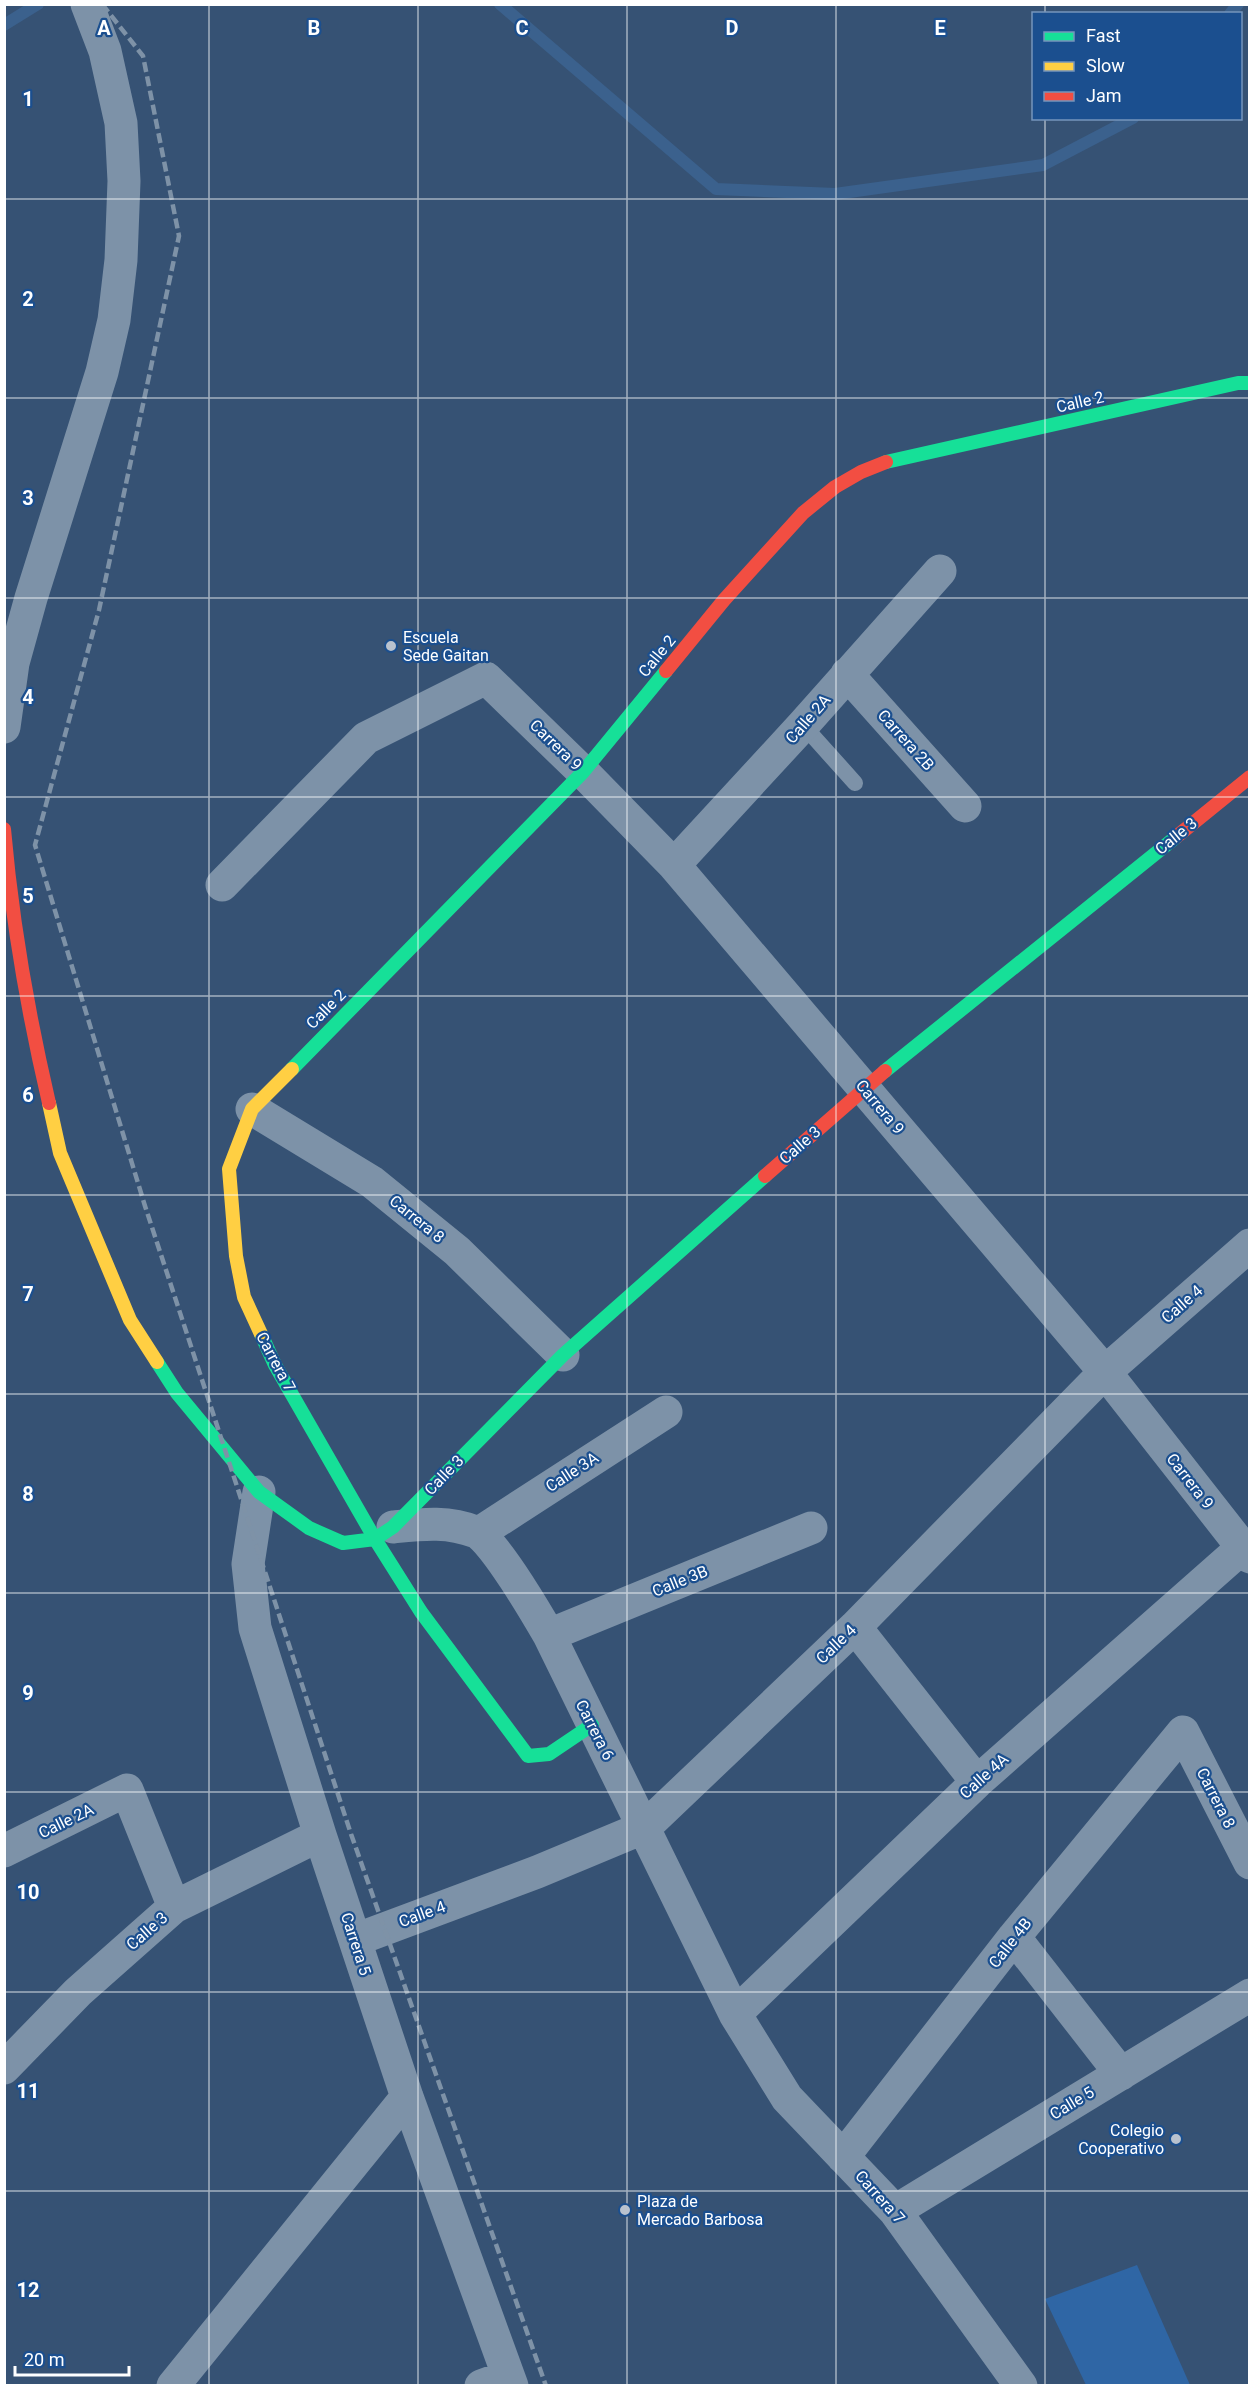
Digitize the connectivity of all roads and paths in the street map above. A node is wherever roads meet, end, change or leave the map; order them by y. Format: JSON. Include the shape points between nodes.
{"nodes":[{"id":1,"x":87,"y":4,"type":"edge"},
{"id":2,"x":1250,"y":382,"type":"edge"},
{"id":3,"x":940,"y":571,"type":"dead end"},
{"id":4,"x":847,"y":674,"type":"junction"},
{"id":5,"x":803,"y":725,"type":"junction"},
{"id":6,"x":4,"y":727,"type":"edge"},
{"id":7,"x":583,"y":772,"type":"junction"},
{"id":8,"x":1250,"y":777,"type":"edge"},
{"id":9,"x":855,"y":783,"type":"dead end"},
{"id":10,"x":964,"y":806,"type":"dead end"},
{"id":11,"x":4,"y":829,"type":"edge"},
{"id":12,"x":674,"y":866,"type":"junction"},
{"id":13,"x":222,"y":885,"type":"dead end"},
{"id":14,"x":864,"y":1088,"type":"junction"},
{"id":15,"x":252,"y":1109,"type":"junction"},
{"id":16,"x":229,"y":1169,"type":"joint"},
{"id":17,"x":1250,"y":1245,"type":"edge"},
{"id":18,"x":563,"y":1355,"type":"junction"},
{"id":19,"x":1105,"y":1372,"type":"junction"},
{"id":20,"x":666,"y":1412,"type":"dead end"},
{"id":21,"x":259,"y":1492,"type":"junction"},
{"id":22,"x":810,"y":1528,"type":"dead end"},
{"id":23,"x":384,"y":1533,"type":"junction"},
{"id":24,"x":479,"y":1533,"type":"junction"},
{"id":25,"x":1246,"y":1553,"type":"edge"},
{"id":26,"x":855,"y":1627,"type":"junction"},
{"id":27,"x":549,"y":1635,"type":"junction"},
{"id":28,"x":592,"y":1725,"type":"junction"},
{"id":29,"x":1183,"y":1732,"type":"joint"},
{"id":30,"x":977,"y":1782,"type":"junction"},
{"id":31,"x":645,"y":1827,"type":"junction"},
{"id":32,"x":321,"y":1836,"type":"junction"},
{"id":33,"x":4,"y":1851,"type":"edge"},
{"id":34,"x":1250,"y":1863,"type":"edge"},
{"id":35,"x":174,"y":1907,"type":"junction"},
{"id":36,"x":1014,"y":1937,"type":"junction"},
{"id":37,"x":355,"y":1940,"type":"junction"},
{"id":38,"x":1250,"y":1995,"type":"edge"},
{"id":39,"x":735,"y":2014,"type":"junction"},
{"id":40,"x":4,"y":2068,"type":"edge"},
{"id":41,"x":1121,"y":2074,"type":"junction"},
{"id":42,"x":407,"y":2097,"type":"junction"},
{"id":43,"x":843,"y":2157,"type":"junction"},
{"id":44,"x":895,"y":2211,"type":"junction"},
{"id":45,"x":500,"y":2382,"type":"edge"},
{"id":46,"x":174,"y":2385,"type":"edge"},
{"id":47,"x":1021,"y":2385,"type":"edge"}],
"edges":[{"from":1,"to":6,"type":"street","via":[[105,51],[122,123],[121,260],[114,320],[102,372],[13,663]]},
{"from":2,"to":7,"type":"street","name":"Calle 2","via":[[895,459],[835,487],[783,533]]},
{"from":3,"to":4,"type":"street","name":"Calle 2A"},
{"from":4,"to":5,"type":"street","name":"Calle 2A"},
{"from":4,"to":10,"type":"street","name":"Carrera 2B"},
{"from":5,"to":9,"type":"lane"},
{"from":5,"to":12,"type":"street","name":"Calle 2A"},
{"from":7,"to":12,"type":"street","name":"Carrera 9"},
{"from":7,"to":13,"type":"street","name":"Carrera 9","via":[[486,678],[366,738]]},
{"from":7,"to":15,"type":"street","name":"Calle 2"},
{"from":8,"to":14,"type":"street","name":"Calle 3"},
{"from":11,"to":21,"type":"street","via":[[9,886],[34,1038],[60,1153],[130,1320],[177,1393]]},
{"from":12,"to":14,"type":"street","name":"Carrera 9"},
{"from":14,"to":18,"type":"street","name":"Calle 3"},
{"from":14,"to":19,"type":"street","name":"Carrera 9"},
{"from":15,"to":16,"type":"street","name":"Calle 2"},
{"from":15,"to":18,"type":"street","name":"Carrera 8","via":[[372,1182],[457,1251]]},
{"from":16,"to":23,"type":"street","name":"Carrera 7","via":[[236,1256],[244,1297],[275,1365]]},
{"from":17,"to":19,"type":"street","name":"Calle 4"},
{"from":18,"to":23,"type":"street","name":"Calle 3"},
{"from":19,"to":25,"type":"street","name":"Carrera 9"},
{"from":19,"to":26,"type":"street","name":"Calle 4"},
{"from":20,"to":24,"type":"street","name":"Calle 3A"},
{"from":21,"to":23,"type":"street","via":[[309,1528],[343,1543]]},
{"from":21,"to":32,"type":"street","name":"Carrera 5","via":[[248,1564],[255,1628]]},
{"from":22,"to":27,"type":"street","name":"Calle 3B"},
{"from":23,"to":24,"type":"street","via":[[437,1522]]},
{"from":23,"to":28,"type":"street","name":"Carrera 7","via":[[421,1612],[528,1756],[549,1754]]},
{"from":24,"to":27,"type":"street","name":"Carrera 6","via":[[518,1582]]},
{"from":25,"to":30,"type":"street","name":"Calle 4A"},
{"from":26,"to":30,"type":"street"},
{"from":26,"to":31,"type":"street","name":"Calle 4"},
{"from":27,"to":28,"type":"street","name":"Carrera 6"},
{"from":28,"to":31,"type":"street","name":"Carrera 6"},
{"from":29,"to":34,"type":"street","name":"Carrera 8"},
{"from":29,"to":36,"type":"street","name":"Calle 4B"},
{"from":30,"to":39,"type":"street","name":"Calle 4A"},
{"from":31,"to":37,"type":"street","name":"Calle 4"},
{"from":31,"to":39,"type":"street","name":"Carrera 6"},
{"from":32,"to":35,"type":"street","name":"Calle 3"},
{"from":32,"to":37,"type":"street","name":"Carrera 5"},
{"from":33,"to":35,"type":"street","name":"Calle 2A","via":[[127,1790]]},
{"from":35,"to":40,"type":"street","name":"Calle 3","via":[[78,1992]]},
{"from":36,"to":41,"type":"street"},
{"from":36,"to":43,"type":"street","name":"Calle 4B"},
{"from":37,"to":42,"type":"street","name":"Carrera 5"},
{"from":38,"to":41,"type":"street","name":"Calle 5"},
{"from":39,"to":43,"type":"street","name":"Carrera 7","via":[[787,2098]]},
{"from":41,"to":44,"type":"street","name":"Calle 5"},
{"from":42,"to":45,"type":"street","name":"Carrera 5"},
{"from":42,"to":46,"type":"street"},
{"from":43,"to":44,"type":"street","name":"Carrera 7"},
{"from":44,"to":47,"type":"street","name":"Carrera 7"}]}
